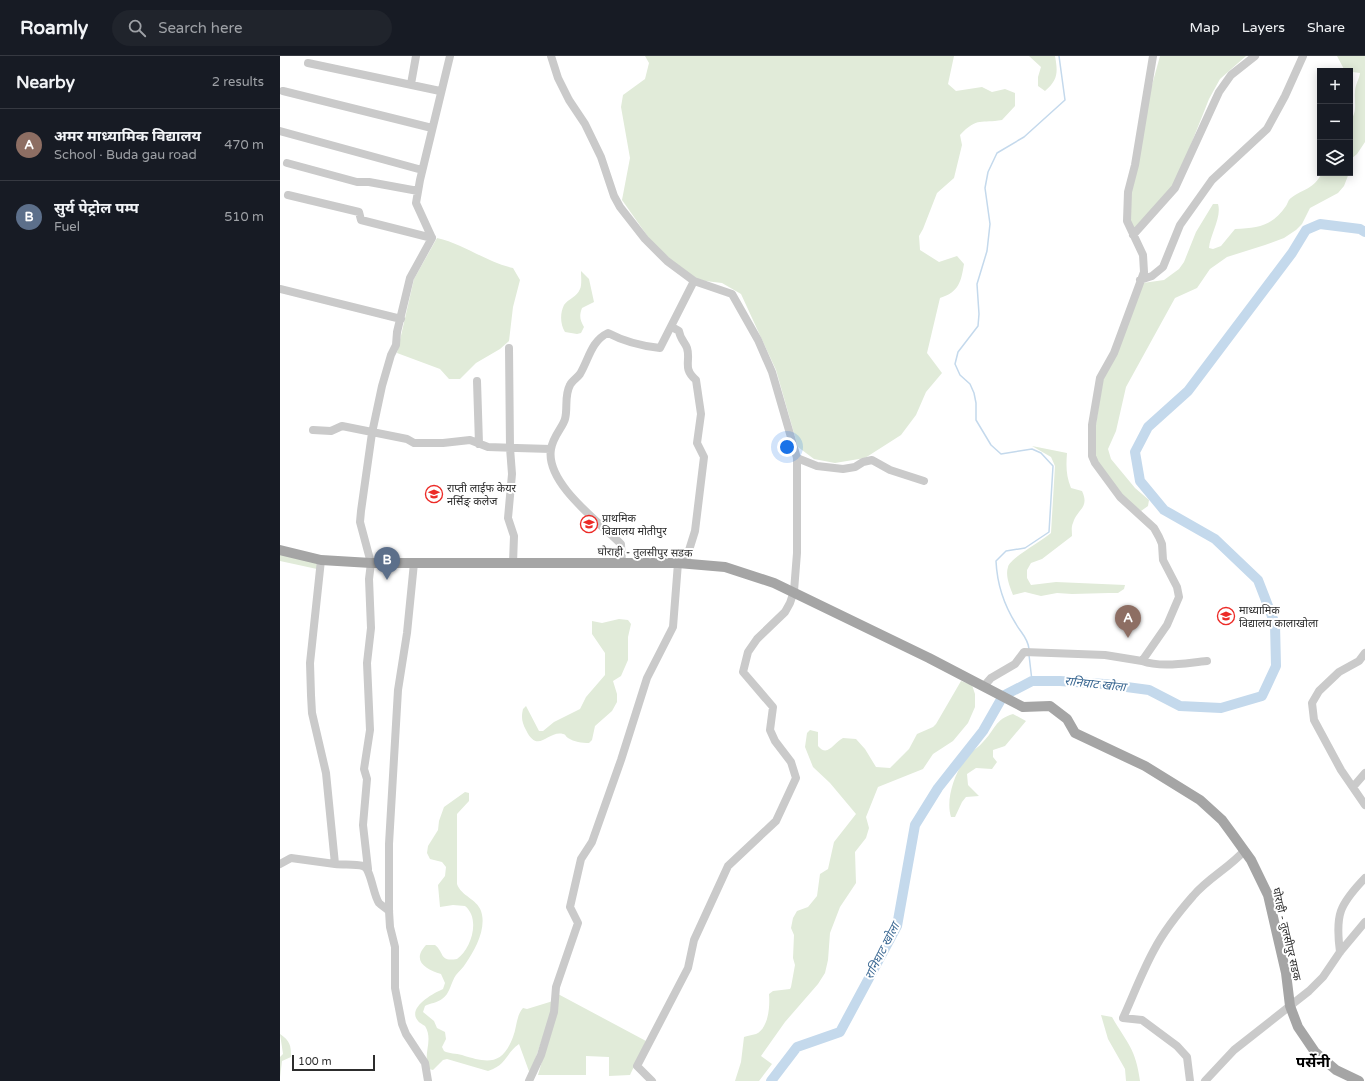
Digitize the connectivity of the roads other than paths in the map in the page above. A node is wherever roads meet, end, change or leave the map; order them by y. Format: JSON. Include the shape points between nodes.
{"nodes":[{"id":1,"x":416,"y":56,"type":"edge"},
{"id":2,"x":450,"y":56,"type":"edge"},
{"id":3,"x":551,"y":56,"type":"edge"},
{"id":4,"x":1154,"y":56,"type":"edge"},
{"id":5,"x":1255,"y":56,"type":"edge"},
{"id":6,"x":1303,"y":56,"type":"edge"},
{"id":7,"x":308,"y":63,"type":"dead end"},
{"id":8,"x":411,"y":84,"type":"junction"},
{"id":9,"x":283,"y":91,"type":"dead end"},
{"id":10,"x":440,"y":92,"type":"junction"},
{"id":11,"x":432,"y":128,"type":"junction"},
{"id":12,"x":280,"y":131,"type":"edge"},
{"id":13,"x":287,"y":163,"type":"dead end"},
{"id":14,"x":422,"y":170,"type":"junction"},
{"id":15,"x":418,"y":191,"type":"junction"},
{"id":16,"x":288,"y":195,"type":"dead end"},
{"id":17,"x":1133,"y":235,"type":"junction"},
{"id":18,"x":432,"y":238,"type":"junction"},
{"id":19,"x":1140,"y":280,"type":"junction"},
{"id":20,"x":694,"y":281,"type":"junction"},
{"id":21,"x":280,"y":289,"type":"edge"},
{"id":22,"x":401,"y":319,"type":"junction"},
{"id":23,"x":672,"y":327,"type":"junction"},
{"id":24,"x":509,"y":348,"type":"dead end"},
{"id":25,"x":477,"y":381,"type":"dead end"},
{"id":26,"x":313,"y":430,"type":"dead end"},
{"id":27,"x":372,"y":433,"type":"junction"},
{"id":28,"x":479,"y":444,"type":"junction"},
{"id":29,"x":510,"y":448,"type":"junction"},
{"id":30,"x":551,"y":449,"type":"junction"},
{"id":31,"x":797,"y":458,"type":"junction"},
{"id":32,"x":924,"y":481,"type":"dead end"},
{"id":33,"x":280,"y":550,"type":"edge"},
{"id":34,"x":321,"y":560,"type":"junction"},
{"id":35,"x":371,"y":563,"type":"junction"},
{"id":36,"x":414,"y":563,"type":"junction"},
{"id":37,"x":513,"y":563,"type":"junction"},
{"id":38,"x":622,"y":563,"type":"junction"},
{"id":39,"x":682,"y":563,"type":"junction"},
{"id":40,"x":794,"y":591,"type":"junction"},
{"id":41,"x":1365,"y":653,"type":"edge"},
{"id":42,"x":1142,"y":661,"type":"junction"},
{"id":43,"x":1207,"y":661,"type":"dead end"},
{"id":44,"x":984,"y":686,"type":"junction"},
{"id":45,"x":1365,"y":773,"type":"edge"},
{"id":46,"x":1352,"y":787,"type":"junction"},
{"id":47,"x":1365,"y":805,"type":"edge"},
{"id":48,"x":1244,"y":851,"type":"junction"},
{"id":49,"x":280,"y":864,"type":"edge"},
{"id":50,"x":335,"y":864,"type":"junction"},
{"id":51,"x":368,"y":869,"type":"junction"},
{"id":52,"x":1365,"y":878,"type":"edge"},
{"id":53,"x":389,"y":910,"type":"junction"},
{"id":54,"x":1365,"y":922,"type":"edge"},
{"id":55,"x":1340,"y":952,"type":"junction"},
{"id":56,"x":1290,"y":1006,"type":"junction"},
{"id":57,"x":532,"y":1080,"type":"edge"},
{"id":58,"x":428,"y":1081,"type":"edge"},
{"id":59,"x":652,"y":1081,"type":"edge"},
{"id":60,"x":1190,"y":1081,"type":"edge"},
{"id":61,"x":1205,"y":1081,"type":"edge"},
{"id":62,"x":1359,"y":1081,"type":"edge"}],
"edges":[{"from":1,"to":8,"type":"street"},
{"from":2,"to":10,"type":"street"},
{"from":3,"to":20,"type":"street","via":[[558,78],[601,157],[620,207],[656,252]]},
{"from":4,"to":17,"type":"street","via":[[1128,192],[1127,221]]},
{"from":5,"to":17,"type":"street","via":[[1231,75],[1219,92],[1175,188]]},
{"from":6,"to":19,"type":"street","via":[[1267,129],[1212,180],[1180,225],[1163,267],[1152,276]]},
{"from":7,"to":8,"type":"street"},
{"from":8,"to":10,"type":"street"},
{"from":9,"to":11,"type":"street"},
{"from":10,"to":11,"type":"street"},
{"from":11,"to":14,"type":"street"},
{"from":12,"to":14,"type":"street"},
{"from":13,"to":15,"type":"street","via":[[357,182]]},
{"from":14,"to":15,"type":"street"},
{"from":15,"to":18,"type":"street","via":[[416,203]]},
{"from":16,"to":18,"type":"street","via":[[359,212],[361,220]]},
{"from":17,"to":19,"type":"street","via":[[1143,255],[1144,272]]},
{"from":18,"to":22,"type":"street","via":[[410,278]]},
{"from":19,"to":42,"type":"street","via":[[1114,353],[1100,378],[1092,426],[1092,456],[1120,497],[1154,528],[1162,544],[1163,560],[1177,587],[1179,597],[1176,607]]},
{"from":20,"to":23,"type":"street"},
{"from":20,"to":31,"type":"street","via":[[725,291],[735,299],[772,372]]},
{"from":21,"to":22,"type":"street"},
{"from":22,"to":27,"type":"street"},
{"from":23,"to":30,"type":"street","via":[[660,348],[640,346],[608,333],[600,337],[580,375],[570,385],[565,419],[557,431]]},
{"from":23,"to":39,"type":"street","via":[[679,331],[680,338],[687,348],[690,375],[696,380],[701,414],[697,443],[704,457],[695,531]]},
{"from":24,"to":29,"type":"street"},
{"from":25,"to":28,"type":"street"},
{"from":26,"to":27,"type":"street","via":[[331,431],[342,426]]},
{"from":27,"to":28,"type":"street","via":[[414,443],[470,440]]},
{"from":27,"to":35,"type":"street","via":[[360,522]]},
{"from":28,"to":29,"type":"street"},
{"from":29,"to":30,"type":"street"},
{"from":29,"to":37,"type":"street","via":[[512,474],[508,518],[514,536]]},
{"from":30,"to":38,"type":"street","via":[[553,468],[565,488],[583,509],[621,544]]},
{"from":31,"to":32,"type":"street","via":[[817,466],[843,469],[872,460],[890,470]]},
{"from":31,"to":40,"type":"street","via":[[797,553]]},
{"from":33,"to":34,"type":"main road","name":"घोराही - तुलसीपुर सडक"},
{"from":34,"to":35,"type":"main road","name":"घोराही - तुलसीपुर सडक"},
{"from":34,"to":50,"type":"street","via":[[310,663],[311,695],[312,713],[326,773]]},
{"from":35,"to":36,"type":"main road","name":"घोराही - तुलसीपुर सडक"},
{"from":35,"to":51,"type":"street","via":[[371,628],[367,663],[370,730],[364,769],[366,779],[363,825]]},
{"from":36,"to":37,"type":"main road","name":"घोराही - तुलसीपुर सडक"},
{"from":36,"to":53,"type":"street","via":[[398,690],[389,844]]},
{"from":37,"to":38,"type":"main road","name":"घोराही - तुलसीपुर सडक"},
{"from":38,"to":39,"type":"main road","name":"घोराही - तुलसीपुर सडक"},
{"from":39,"to":40,"type":"main road","name":"घोराही - तुलसीपुर सडक","via":[[735,570]]},
{"from":39,"to":57,"type":"street","via":[[673,627],[647,678],[592,842],[581,859],[570,907],[578,923],[556,987],[554,1012]]},
{"from":40,"to":44,"type":"main road","name":"घोराही - तुलसीपुर सडक"},
{"from":40,"to":59,"type":"street","via":[[785,612],[757,639],[748,652],[744,672],[773,706],[770,730],[791,762],[796,778],[776,820],[728,866],[717,889],[694,940],[688,968],[637,1066]]},
{"from":41,"to":46,"type":"street","via":[[1359,661],[1339,672],[1319,691],[1312,703],[1314,720]]},
{"from":42,"to":43,"type":"street","via":[[1152,665]]},
{"from":42,"to":44,"type":"street","via":[[1123,657],[1024,652],[1015,664],[991,678]]},
{"from":44,"to":48,"type":"main road","name":"घोराही - तुलसीपुर सडक","via":[[1023,707],[1050,706],[1068,719],[1075,733],[1144,766],[1192,795],[1222,820]]},
{"from":45,"to":46,"type":"street"},
{"from":46,"to":47,"type":"street"},
{"from":48,"to":56,"type":"main road","name":"घोराही - तुलसीपुर सडक","via":[[1268,895],[1286,973]]},
{"from":48,"to":60,"type":"street","via":[[1194,895],[1172,924],[1154,950],[1123,1018],[1142,1020],[1177,1046],[1187,1057]]},
{"from":49,"to":50,"type":"street","via":[[291,858]]},
{"from":50,"to":51,"type":"street","via":[[364,866]]},
{"from":51,"to":53,"type":"street","via":[[379,903]]},
{"from":52,"to":55,"type":"street","via":[[1352,891],[1340,911]]},
{"from":53,"to":58,"type":"street","via":[[395,947],[395,988],[402,1024],[425,1063]]},
{"from":54,"to":55,"type":"street"},
{"from":55,"to":56,"type":"street","via":[[1323,977]]},
{"from":56,"to":61,"type":"street","via":[[1234,1050]]},
{"from":56,"to":62,"type":"main road","name":"घोराही - तुलसीपुर सडक","via":[[1298,1027],[1315,1052],[1336,1070]]}]}
